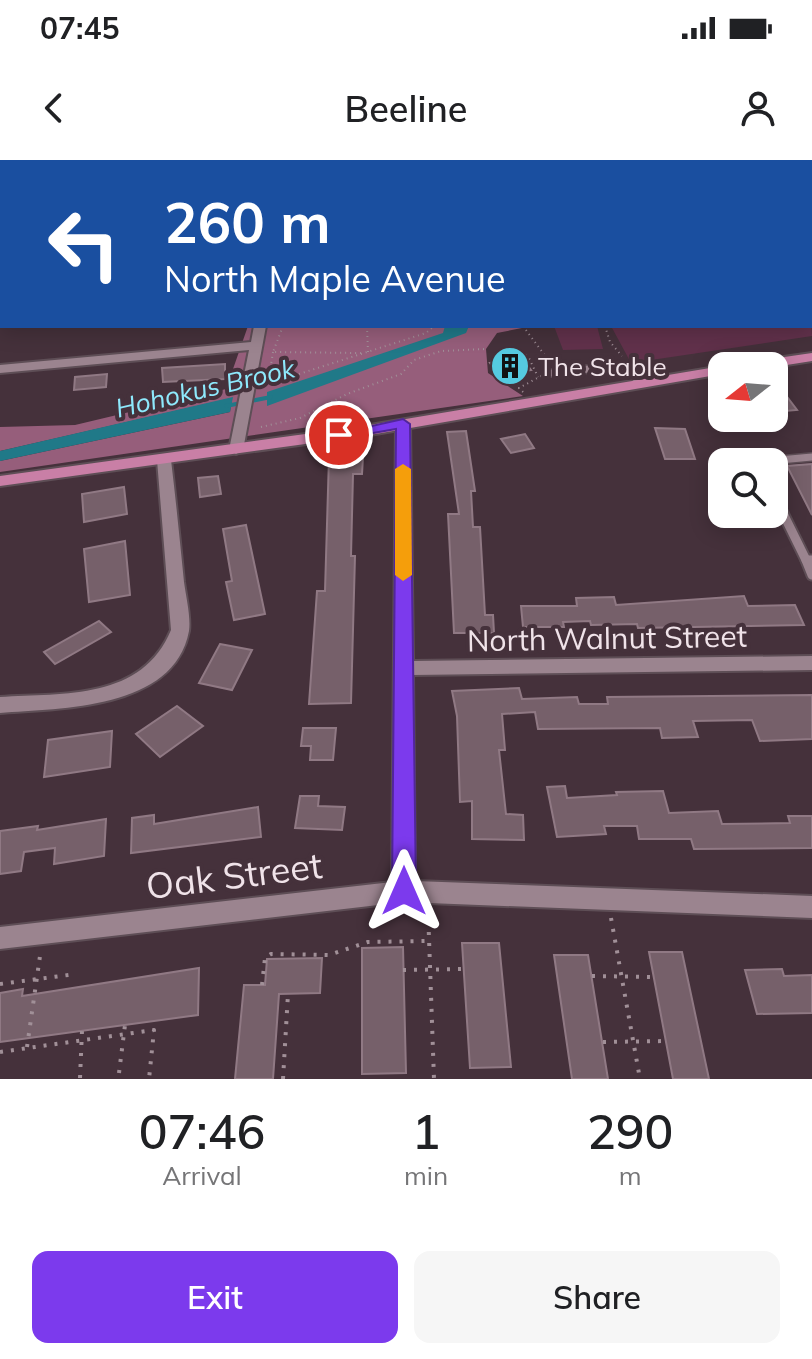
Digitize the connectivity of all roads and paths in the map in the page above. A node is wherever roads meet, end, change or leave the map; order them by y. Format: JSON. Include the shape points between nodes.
{"nodes":[{"id":1,"x":260,"y":328,"type":"edge"},
{"id":2,"x":282,"y":328,"type":"edge"},
{"id":3,"x":367,"y":328,"type":"edge"},
{"id":4,"x":432,"y":328,"type":"edge"},
{"id":5,"x":525,"y":328,"type":"edge"},
{"id":6,"x":606,"y":328,"type":"edge"},
{"id":7,"x":257,"y":345,"type":"junction"},
{"id":8,"x":486,"y":349,"type":"dead end"},
{"id":9,"x":273,"y":352,"type":"junction"},
{"id":10,"x":368,"y":353,"type":"junction"},
{"id":11,"x":521,"y":355,"type":"dead end"},
{"id":12,"x":812,"y":357,"type":"edge"},
{"id":13,"x":788,"y":360,"type":"edge"},
{"id":14,"x":623,"y":363,"type":"dead end"},
{"id":15,"x":0,"y":369,"type":"edge"},
{"id":16,"x":708,"y":372,"type":"edge"},
{"id":17,"x":552,"y":373,"type":"junction"},
{"id":18,"x":538,"y":377,"type":"junction"},
{"id":19,"x":642,"y":382,"type":"junction"},
{"id":20,"x":532,"y":401,"type":"junction"},
{"id":21,"x":403,"y":424,"type":"junction"},
{"id":22,"x":261,"y":427,"type":"dead end"},
{"id":23,"x":236,"y":450,"type":"junction"},
{"id":24,"x":812,"y":457,"type":"edge"},
{"id":25,"x":788,"y":458,"type":"edge"},
{"id":26,"x":164,"y":460,"type":"junction"},
{"id":27,"x":0,"y":481,"type":"edge"},
{"id":28,"x":788,"y":520,"type":"edge"},
{"id":29,"x":809,"y":560,"type":"edge"},
{"id":30,"x":812,"y":575,"type":"edge"},
{"id":31,"x":812,"y":663,"type":"edge"},
{"id":32,"x":403,"y":668,"type":"junction"},
{"id":33,"x":0,"y":705,"type":"edge"},
{"id":34,"x":404,"y":891,"type":"junction"},
{"id":35,"x":812,"y":907,"type":"edge"},
{"id":36,"x":428,"y":910,"type":"dead end"},
{"id":37,"x":611,"y":918,"type":"dead end"},
{"id":38,"x":0,"y":938,"type":"edge"},
{"id":39,"x":429,"y":941,"type":"junction"},
{"id":40,"x":40,"y":956,"type":"dead end"},
{"id":41,"x":463,"y":969,"type":"dead end"},
{"id":42,"x":403,"y":970,"type":"dead end"},
{"id":43,"x":430,"y":970,"type":"junction"},
{"id":44,"x":76,"y":974,"type":"dead end"},
{"id":45,"x":592,"y":976,"type":"dead end"},
{"id":46,"x":622,"y":977,"type":"junction"},
{"id":47,"x":654,"y":977,"type":"dead end"},
{"id":48,"x":37,"y":980,"type":"junction"},
{"id":49,"x":0,"y":984,"type":"edge"},
{"id":50,"x":262,"y":985,"type":"dead end"},
{"id":51,"x":288,"y":994,"type":"dead end"},
{"id":52,"x":125,"y":1025,"type":"dead end"},
{"id":53,"x":82,"y":1031,"type":"dead end"},
{"id":54,"x":124,"y":1034,"type":"junction"},
{"id":55,"x":82,"y":1040,"type":"junction"},
{"id":56,"x":633,"y":1041,"type":"junction"},
{"id":57,"x":666,"y":1041,"type":"dead end"},
{"id":58,"x":603,"y":1042,"type":"dead end"},
{"id":59,"x":27,"y":1048,"type":"junction"},
{"id":60,"x":0,"y":1052,"type":"edge"},
{"id":61,"x":119,"y":1073,"type":"dead end"},
{"id":62,"x":80,"y":1078,"type":"edge"},
{"id":63,"x":149,"y":1079,"type":"edge"},
{"id":64,"x":283,"y":1079,"type":"edge"},
{"id":65,"x":434,"y":1079,"type":"edge"},
{"id":66,"x":640,"y":1079,"type":"edge"}],
"edges":[{"from":1,"to":7,"type":"street"},
{"from":2,"to":9,"type":"path"},
{"from":3,"to":10,"type":"path"},
{"from":4,"to":10,"type":"path"},
{"from":5,"to":17,"type":"path","via":[[550,361],[545,362]]},
{"from":6,"to":14,"type":"path"},
{"from":7,"to":15,"type":"street"},
{"from":7,"to":23,"type":"street"},
{"from":8,"to":22,"type":"path","via":[[441,351],[414,360],[401,374],[300,418]]},
{"from":9,"to":10,"type":"path"},
{"from":9,"to":10,"type":"path","via":[[268,384]]},
{"from":11,"to":18,"type":"path","via":[[528,356]]},
{"from":12,"to":13,"type":"main road"},
{"from":16,"to":19,"type":"main road"},
{"from":17,"to":18,"type":"path"},
{"from":17,"to":19,"type":"lane","via":[[617,366]]},
{"from":18,"to":20,"type":"path","via":[[519,388]]},
{"from":19,"to":20,"type":"main road"},
{"from":20,"to":21,"type":"main road"},
{"from":21,"to":23,"type":"main road"},
{"from":21,"to":32,"type":"street"},
{"from":23,"to":26,"type":"main road"},
{"from":24,"to":25,"type":"lane"},
{"from":26,"to":27,"type":"main road"},
{"from":26,"to":33,"type":"street","via":[[180,630],[170,656],[143,680],[113,692]]},
{"from":28,"to":29,"type":"lane"},
{"from":29,"to":30,"type":"lane"},
{"from":31,"to":32,"type":"street","name":"North Walnut Street"},
{"from":32,"to":34,"type":"street"},
{"from":34,"to":35,"type":"street","name":"Oak Street"},
{"from":34,"to":38,"type":"street","name":"Oak Street"},
{"from":36,"to":39,"type":"path"},
{"from":37,"to":46,"type":"path"},
{"from":39,"to":43,"type":"path"},
{"from":39,"to":50,"type":"path","via":[[368,942],[329,955],[271,954],[265,958]]},
{"from":40,"to":48,"type":"path"},
{"from":41,"to":43,"type":"path"},
{"from":42,"to":43,"type":"path"},
{"from":43,"to":65,"type":"path"},
{"from":44,"to":48,"type":"path"},
{"from":45,"to":46,"type":"path"},
{"from":46,"to":47,"type":"path"},
{"from":46,"to":56,"type":"path"},
{"from":48,"to":49,"type":"path"},
{"from":48,"to":59,"type":"path"},
{"from":51,"to":64,"type":"path"},
{"from":52,"to":54,"type":"path"},
{"from":53,"to":55,"type":"path"},
{"from":54,"to":55,"type":"path"},
{"from":54,"to":61,"type":"path"},
{"from":54,"to":63,"type":"path","via":[[154,1030]]},
{"from":55,"to":59,"type":"path"},
{"from":55,"to":62,"type":"path"},
{"from":56,"to":57,"type":"path"},
{"from":56,"to":58,"type":"path"},
{"from":56,"to":66,"type":"path"},
{"from":59,"to":60,"type":"path"}]}
